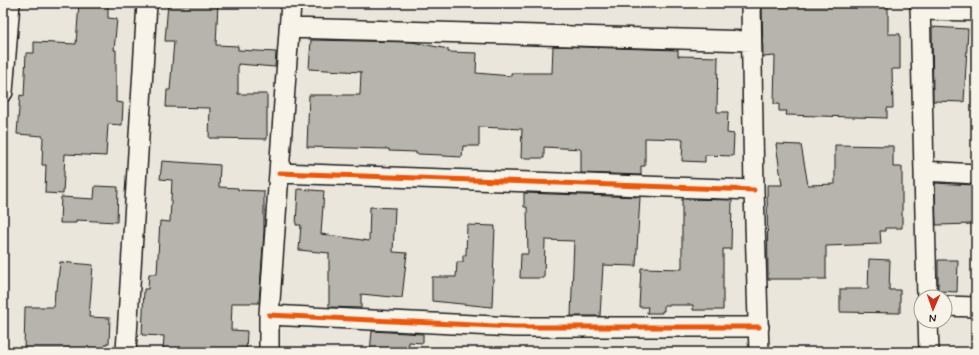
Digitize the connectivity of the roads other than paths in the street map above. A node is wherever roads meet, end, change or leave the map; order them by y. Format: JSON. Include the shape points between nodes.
{"nodes":[{"id":1,"x":10,"y":3,"type":"edge"},
{"id":2,"x":147,"y":3,"type":"edge"},
{"id":3,"x":291,"y":3,"type":"edge"},
{"id":4,"x":751,"y":3,"type":"edge"},
{"id":5,"x":920,"y":7,"type":"edge"},
{"id":6,"x":976,"y":11,"type":"edge"},
{"id":7,"x":289,"y":28,"type":"junction"},
{"id":8,"x":751,"y":41,"type":"junction"},
{"id":9,"x":3,"y":92,"type":"edge"},
{"id":10,"x":924,"y":171,"type":"junction"},
{"id":11,"x":279,"y":173,"type":"junction"},
{"id":12,"x":976,"y":174,"type":"edge"},
{"id":13,"x":754,"y":190,"type":"junction"},
{"id":14,"x":927,"y":289,"type":"edge"},
{"id":15,"x":953,"y":306,"type":"edge"},
{"id":16,"x":976,"y":307,"type":"edge"},
{"id":17,"x":269,"y":315,"type":"junction"},
{"id":18,"x":759,"y":327,"type":"junction"},
{"id":19,"x":928,"y":329,"type":"edge"},
{"id":20,"x":126,"y":352,"type":"edge"},
{"id":21,"x":269,"y":352,"type":"edge"},
{"id":22,"x":760,"y":352,"type":"edge"},
{"id":23,"x":929,"y":352,"type":"edge"}],
"edges":[{"from":1,"to":9,"type":"street"},
{"from":2,"to":20,"type":"street"},
{"from":3,"to":7,"type":"street"},
{"from":4,"to":8,"type":"street"},
{"from":5,"to":6,"type":"street"},
{"from":5,"to":10,"type":"street"},
{"from":7,"to":8,"type":"street"},
{"from":7,"to":11,"type":"street"},
{"from":8,"to":13,"type":"street"},
{"from":10,"to":12,"type":"street"},
{"from":10,"to":14,"type":"street"},
{"from":11,"to":13,"type":"street"},
{"from":11,"to":17,"type":"street"},
{"from":13,"to":18,"type":"street"},
{"from":15,"to":16,"type":"street"},
{"from":17,"to":18,"type":"street","via":[[515,327]]},
{"from":17,"to":21,"type":"street"},
{"from":18,"to":22,"type":"street"},
{"from":19,"to":23,"type":"street"}]}
